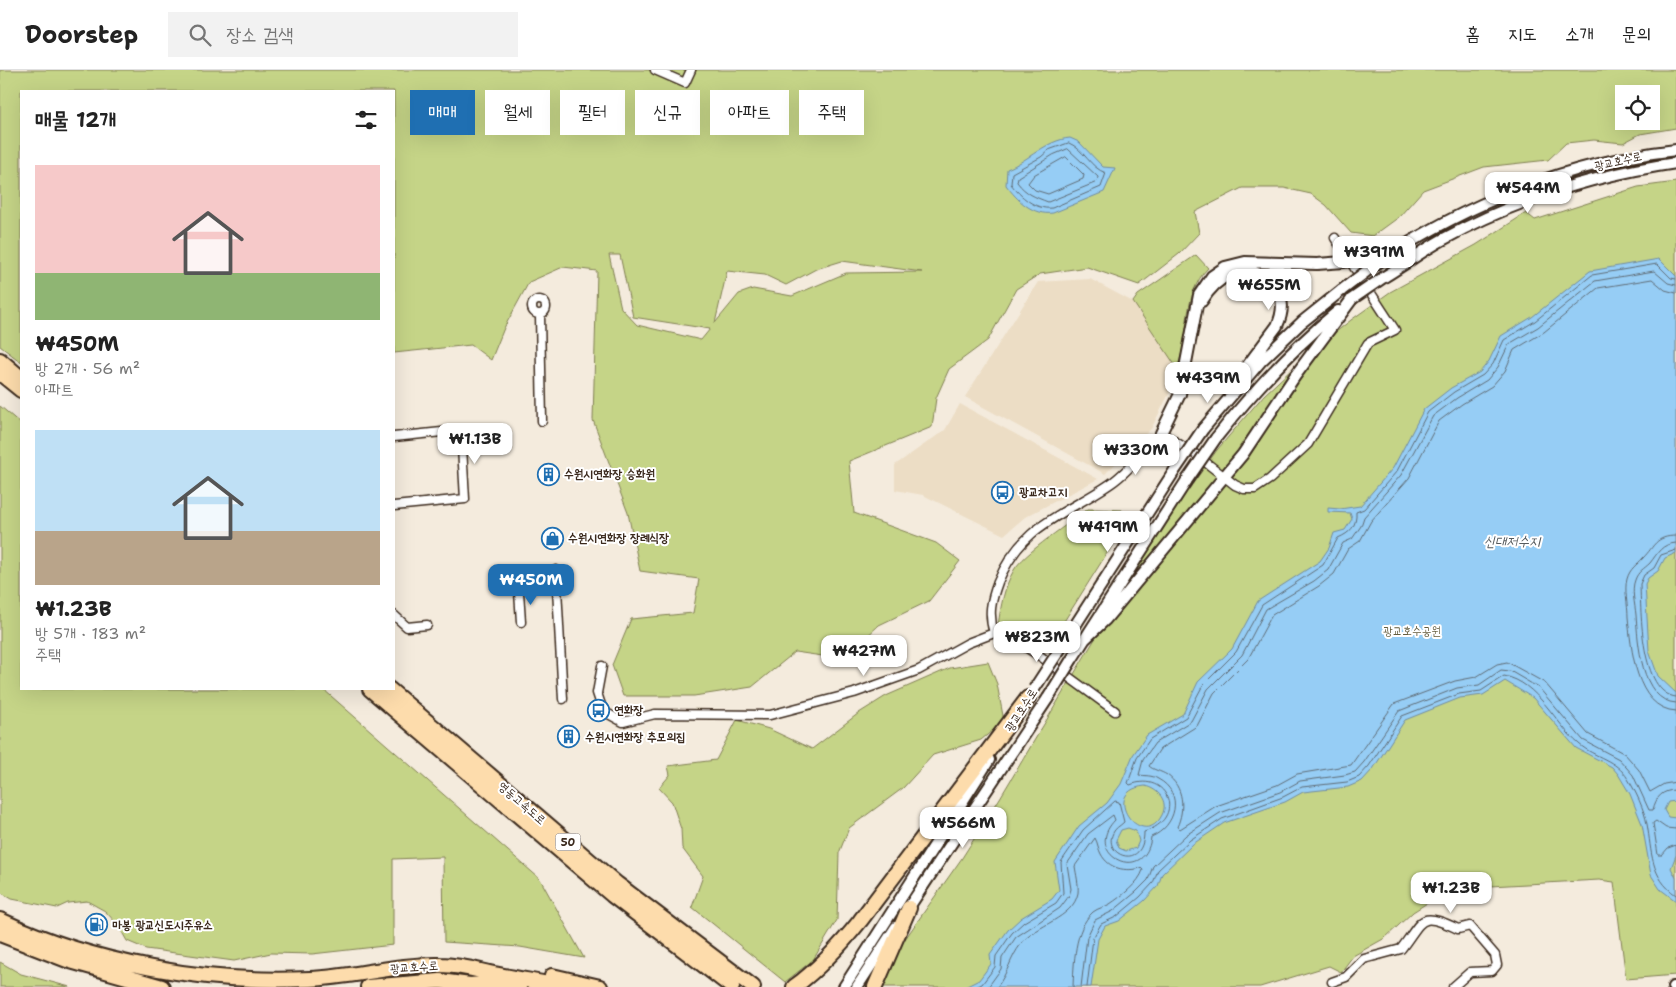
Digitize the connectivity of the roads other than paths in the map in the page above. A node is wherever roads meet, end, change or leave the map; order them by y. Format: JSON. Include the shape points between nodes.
{"nodes":[{"id":1,"x":655,"y":70,"type":"edge"},
{"id":2,"x":691,"y":70,"type":"edge"},
{"id":3,"x":1676,"y":150,"type":"edge"},
{"id":4,"x":1676,"y":163,"type":"edge"},
{"id":5,"x":1335,"y":238,"type":"dead end"},
{"id":6,"x":1398,"y":249,"type":"junction"},
{"id":7,"x":1352,"y":299,"type":"junction"},
{"id":8,"x":1197,"y":311,"type":"junction"},
{"id":9,"x":540,"y":315,"type":"dead end"},
{"id":10,"x":0,"y":360,"type":"edge"},
{"id":11,"x":0,"y":373,"type":"edge"},
{"id":12,"x":20,"y":377,"type":"edge"},
{"id":13,"x":20,"y":389,"type":"edge"},
{"id":14,"x":1232,"y":395,"type":"junction"},
{"id":15,"x":542,"y":421,"type":"dead end"},
{"id":16,"x":1161,"y":433,"type":"junction"},
{"id":17,"x":395,"y":437,"type":"edge"},
{"id":18,"x":1225,"y":477,"type":"junction"},
{"id":19,"x":395,"y":506,"type":"edge"},
{"id":20,"x":556,"y":570,"type":"dead end"},
{"id":21,"x":519,"y":592,"type":"dead end"},
{"id":22,"x":395,"y":616,"type":"edge"},
{"id":23,"x":521,"y":622,"type":"dead end"},
{"id":24,"x":427,"y":625,"type":"dead end"},
{"id":25,"x":994,"y":633,"type":"junction"},
{"id":26,"x":1084,"y":640,"type":"junction"},
{"id":27,"x":602,"y":666,"type":"dead end"},
{"id":28,"x":371,"y":690,"type":"edge"},
{"id":29,"x":390,"y":690,"type":"edge"},
{"id":30,"x":1031,"y":694,"type":"junction"},
{"id":31,"x":563,"y":699,"type":"dead end"},
{"id":32,"x":1115,"y":711,"type":"dead end"},
{"id":33,"x":909,"y":908,"type":"junction"},
{"id":34,"x":0,"y":920,"type":"edge"},
{"id":35,"x":0,"y":934,"type":"edge"},
{"id":36,"x":472,"y":968,"type":"junction"},
{"id":37,"x":520,"y":982,"type":"edge"},
{"id":38,"x":1332,"y":982,"type":"dead end"},
{"id":39,"x":474,"y":986,"type":"edge"},
{"id":40,"x":162,"y":987,"type":"edge"},
{"id":41,"x":368,"y":987,"type":"edge"},
{"id":42,"x":564,"y":987,"type":"edge"},
{"id":43,"x":600,"y":987,"type":"edge"},
{"id":44,"x":732,"y":987,"type":"edge"},
{"id":45,"x":753,"y":987,"type":"edge"},
{"id":46,"x":794,"y":987,"type":"edge"},
{"id":47,"x":844,"y":987,"type":"edge"},
{"id":48,"x":857,"y":987,"type":"edge"},
{"id":49,"x":875,"y":987,"type":"edge"},
{"id":50,"x":1453,"y":987,"type":"edge"}],
"edges":[{"from":1,"to":2,"type":"street","via":[[685,83]]},
{"from":3,"to":6,"type":"main road","name":"광교호수로","via":[[1614,161],[1534,184],[1467,212]]},
{"from":4,"to":7,"type":"main road","name":"광교호수로","bridge":true,"via":[[1568,186],[1506,208],[1441,241]]},
{"from":5,"to":18,"type":"street","via":[[1395,330],[1368,343],[1308,444],[1270,479],[1255,489],[1244,489]]},
{"from":6,"to":8,"type":"main road","bridge":true,"via":[[1344,262],[1245,262],[1225,267],[1205,284],[1199,295]]},
{"from":6,"to":14,"type":"main road","name":"광교호수로","bridge":true,"via":[[1288,335]]},
{"from":7,"to":18,"type":"main road"},
{"from":7,"to":26,"type":"main road","name":"광교호수로","bridge":true,"via":[[1269,373],[1216,438]]},
{"from":8,"to":14,"type":"main road","via":[[1214,284],[1232,272],[1243,270],[1264,276],[1279,293],[1282,306],[1280,321],[1236,381]]},
{"from":8,"to":16,"type":"main road","via":[[1180,394]]},
{"from":9,"to":15,"type":"street"},
{"from":10,"to":12,"type":"highway"},
{"from":11,"to":13,"type":"highway"},
{"from":14,"to":30,"type":"main road","name":"광교호수로","bridge":true,"via":[[1203,429],[1175,470]]},
{"from":16,"to":18,"type":"street"},
{"from":16,"to":25,"type":"street","via":[[1111,484],[1040,526],[1021,545],[1005,565],[993,596],[989,618]]},
{"from":17,"to":19,"type":"street","via":[[461,430],[466,499]]},
{"from":18,"to":26,"type":"main road","via":[[1106,620]]},
{"from":20,"to":31,"type":"street"},
{"from":21,"to":23,"type":"street"},
{"from":22,"to":24,"type":"street","via":[[407,627]]},
{"from":25,"to":27,"type":"street","via":[[910,673],[854,693],[770,715],[655,714],[623,722],[603,711],[597,693]]},
{"from":25,"to":32,"type":"street","via":[[1013,639],[1040,656]]},
{"from":26,"to":33,"type":"main road","name":"광교호수로","bridge":true},
{"from":28,"to":44,"type":"highway","name":"영동고속도로","number":"50","via":[[612,895]]},
{"from":29,"to":45,"type":"highway","name":"영동고속도로","number":"50","via":[[617,884]]},
{"from":30,"to":46,"type":"highway","via":[[860,921],[837,949]]},
{"from":30,"to":47,"type":"main road","name":"광교호수로"},
{"from":33,"to":48,"type":"main road","name":"광교호수로"},
{"from":33,"to":49,"type":"highway"},
{"from":34,"to":36,"type":"highway","name":"광교호수로","via":[[72,949],[182,972],[239,978],[310,979],[441,965]]},
{"from":35,"to":40,"type":"highway","via":[[67,960]]},
{"from":36,"to":37,"type":"highway","name":"광교호수로"},
{"from":36,"to":43,"type":"highway","via":[[493,966],[521,970]]},
{"from":37,"to":39,"type":"highway","name":"광교호수로"},
{"from":37,"to":42,"type":"highway","name":"광교호수로"},
{"from":38,"to":50,"type":"street","via":[[1346,976],[1364,959],[1401,948],[1422,920],[1436,919],[1458,930],[1470,926],[1495,955],[1497,965],[1492,971],[1470,972]]},
{"from":39,"to":41,"type":"highway","name":"광교호수로","via":[[440,981]]}]}
